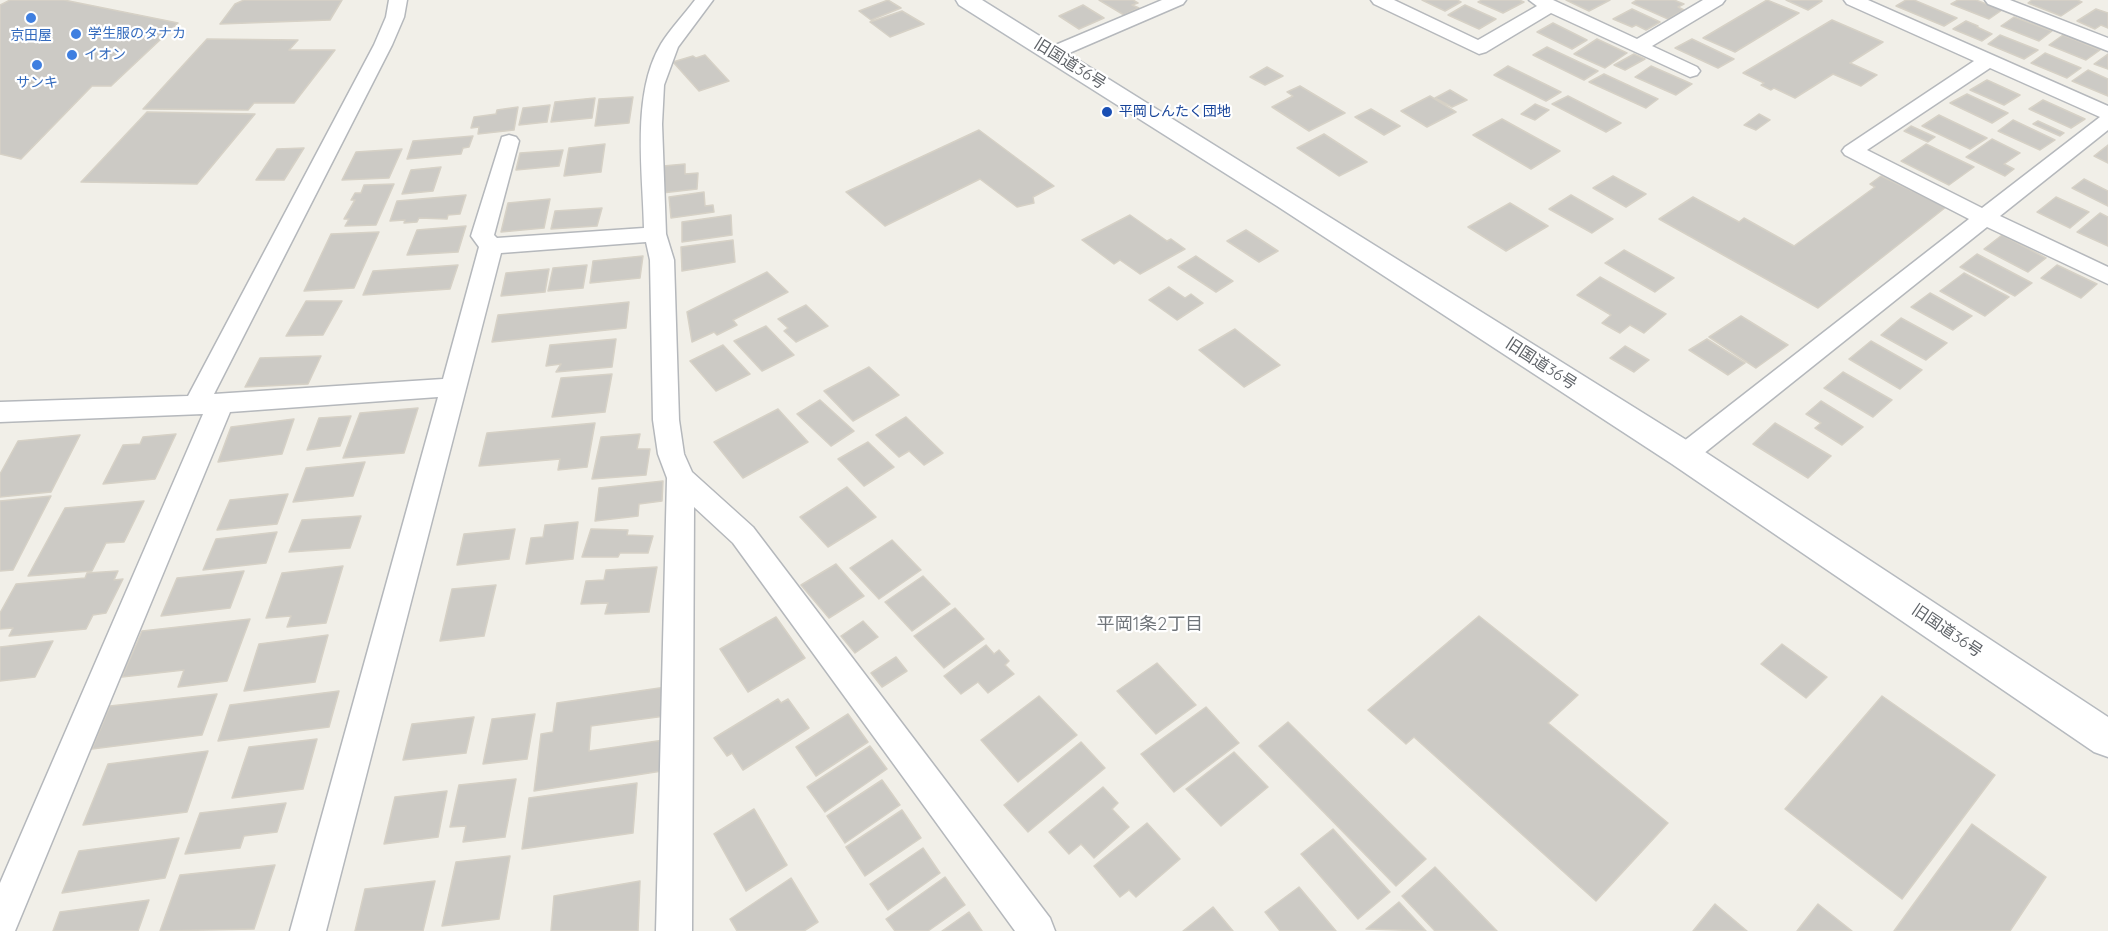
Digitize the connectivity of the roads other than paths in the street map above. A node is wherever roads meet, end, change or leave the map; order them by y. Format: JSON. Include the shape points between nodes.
{"nodes":[{"id":1,"x":398,"y":0,"type":"edge"},
{"id":2,"x":704,"y":0,"type":"edge"},
{"id":3,"x":967,"y":0,"type":"edge"},
{"id":4,"x":1177,"y":0,"type":"edge"},
{"id":5,"x":1380,"y":0,"type":"edge"},
{"id":6,"x":1853,"y":0,"type":"edge"},
{"id":7,"x":1994,"y":0,"type":"edge"},
{"id":8,"x":1708,"y":1,"type":"edge"},
{"id":9,"x":1544,"y":3,"type":"edge"},
{"id":10,"x":2108,"y":45,"type":"edge"},
{"id":11,"x":1638,"y":46,"type":"junction"},
{"id":12,"x":1053,"y":53,"type":"junction"},
{"id":13,"x":1988,"y":60,"type":"junction"},
{"id":14,"x":1690,"y":71,"type":"dead end"},
{"id":15,"x":2108,"y":113,"type":"edge"},
{"id":16,"x":2108,"y":120,"type":"edge"},
{"id":17,"x":509,"y":141,"type":"dead end"},
{"id":18,"x":1983,"y":218,"type":"junction"},
{"id":19,"x":655,"y":234,"type":"junction"},
{"id":20,"x":491,"y":246,"type":"junction"},
{"id":21,"x":2108,"y":276,"type":"edge"},
{"id":22,"x":454,"y":387,"type":"junction"},
{"id":23,"x":208,"y":404,"type":"junction"},
{"id":24,"x":0,"y":412,"type":"edge"},
{"id":25,"x":1684,"y":455,"type":"junction"},
{"id":26,"x":681,"y":478,"type":"junction"},
{"id":27,"x":2108,"y":739,"type":"edge"},
{"id":28,"x":0,"y":925,"type":"edge"},
{"id":29,"x":308,"y":931,"type":"edge"},
{"id":30,"x":674,"y":931,"type":"edge"},
{"id":31,"x":1037,"y":931,"type":"edge"}],
"edges":[{"from":1,"to":23,"type":"street","via":[[383,45]]},
{"from":2,"to":19,"type":"street","via":[[669,46],[654,85]]},
{"from":3,"to":12,"type":"street","name":"旧国道36号"},
{"from":4,"to":12,"type":"street"},
{"from":5,"to":9,"type":"street","via":[[1479,48]]},
{"from":6,"to":13,"type":"street"},
{"from":7,"to":10,"type":"street"},
{"from":8,"to":11,"type":"street"},
{"from":9,"to":11,"type":"street"},
{"from":11,"to":14,"type":"street"},
{"from":12,"to":25,"type":"street","name":"旧国道36号"},
{"from":13,"to":15,"type":"street"},
{"from":13,"to":18,"type":"street","via":[[1852,151]]},
{"from":16,"to":18,"type":"street"},
{"from":17,"to":20,"type":"street","via":[[482,237]]},
{"from":18,"to":21,"type":"street"},
{"from":18,"to":25,"type":"street"},
{"from":19,"to":20,"type":"street"},
{"from":19,"to":26,"type":"street","via":[[663,260],[666,420],[671,454]]},
{"from":20,"to":22,"type":"street"},
{"from":22,"to":23,"type":"street"},
{"from":22,"to":29,"type":"street"},
{"from":23,"to":24,"type":"street"},
{"from":23,"to":28,"type":"street"},
{"from":25,"to":27,"type":"street","name":"旧国道36号"},
{"from":26,"to":30,"type":"street"},
{"from":26,"to":31,"type":"street","via":[[744,535]]}]}
